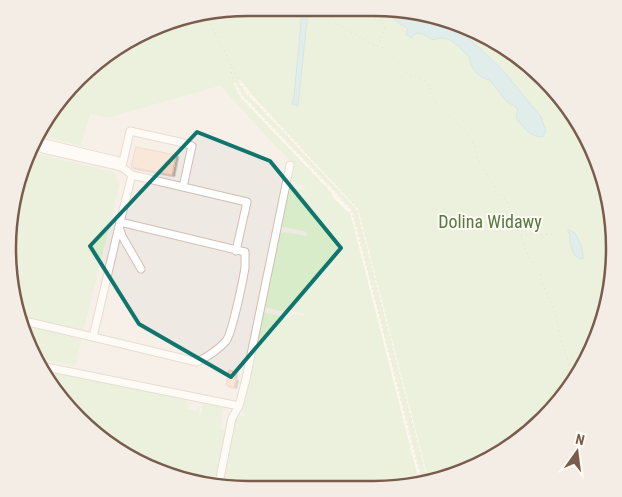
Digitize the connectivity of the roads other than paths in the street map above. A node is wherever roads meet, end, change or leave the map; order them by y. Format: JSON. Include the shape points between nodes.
{"nodes":[{"id":1,"x":42,"y":143,"type":"edge"},
{"id":2,"x":122,"y":165,"type":"junction"},
{"id":3,"x":290,"y":165,"type":"dead end"},
{"id":4,"x":132,"y":175,"type":"junction"},
{"id":5,"x":183,"y":187,"type":"junction"},
{"id":6,"x":120,"y":224,"type":"junction"},
{"id":7,"x":236,"y":251,"type":"junction"},
{"id":8,"x":141,"y":269,"type":"dead end"},
{"id":9,"x":29,"y":322,"type":"edge"},
{"id":10,"x":93,"y":337,"type":"junction"},
{"id":11,"x":49,"y":368,"type":"edge"},
{"id":12,"x":240,"y":406,"type":"junction"},
{"id":13,"x":220,"y":479,"type":"edge"}],
"edges":[{"from":1,"to":2,"type":"lane"},
{"from":2,"to":4,"type":"lane"},
{"from":2,"to":5,"type":"lane","via":[[130,131],[192,146]]},
{"from":3,"to":12,"type":"lane"},
{"from":4,"to":5,"type":"lane"},
{"from":4,"to":6,"type":"lane"},
{"from":5,"to":7,"type":"lane","via":[[247,202]]},
{"from":6,"to":7,"type":"lane"},
{"from":6,"to":8,"type":"lane","via":[[122,236]]},
{"from":6,"to":10,"type":"lane"},
{"from":7,"to":10,"type":"lane","via":[[245,252],[245,268],[229,335],[204,359],[197,362]]},
{"from":9,"to":10,"type":"lane"},
{"from":11,"to":12,"type":"lane"},
{"from":12,"to":13,"type":"lane","via":[[232,418]]}]}
